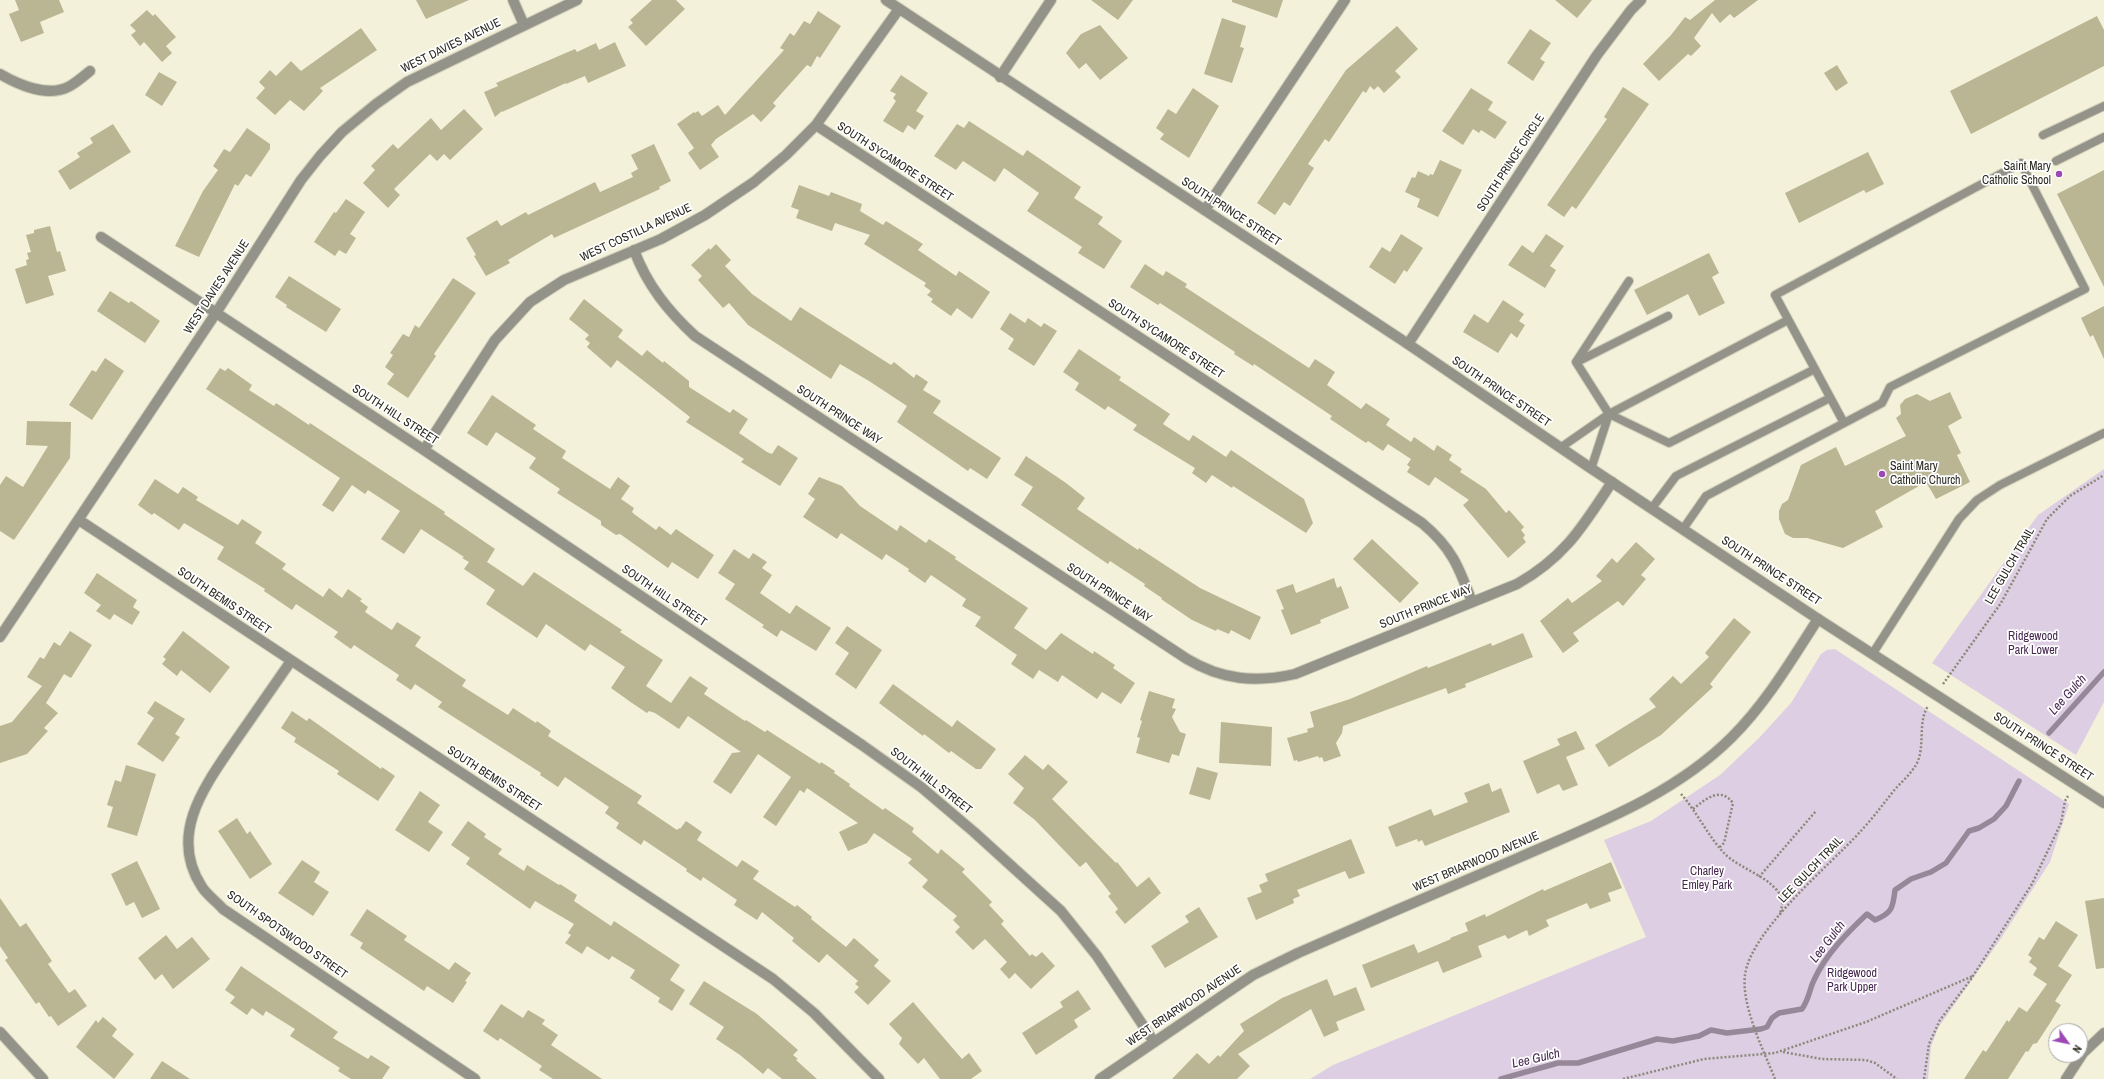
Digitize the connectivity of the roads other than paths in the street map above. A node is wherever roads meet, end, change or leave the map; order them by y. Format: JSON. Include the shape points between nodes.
{"nodes":[{"id":1,"x":513,"y":0,"type":"edge"},
{"id":2,"x":576,"y":0,"type":"edge"},
{"id":3,"x":886,"y":0,"type":"edge"},
{"id":4,"x":1051,"y":0,"type":"edge"},
{"id":5,"x":1345,"y":0,"type":"edge"},
{"id":6,"x":1641,"y":0,"type":"edge"},
{"id":7,"x":899,"y":9,"type":"junction"},
{"id":8,"x":524,"y":25,"type":"junction"},
{"id":9,"x":90,"y":71,"type":"dead end"},
{"id":10,"x":0,"y":74,"type":"edge"},
{"id":11,"x":1000,"y":77,"type":"junction"},
{"id":12,"x":2104,"y":106,"type":"edge"},
{"id":13,"x":816,"y":125,"type":"junction"},
{"id":14,"x":2043,"y":135,"type":"dead end"},
{"id":15,"x":2104,"y":138,"type":"edge"},
{"id":16,"x":2056,"y":161,"type":"dead end"},
{"id":17,"x":1205,"y":210,"type":"junction"},
{"id":18,"x":101,"y":238,"type":"dead end"},
{"id":19,"x":634,"y":250,"type":"junction"},
{"id":20,"x":1629,"y":281,"type":"dead end"},
{"id":21,"x":216,"y":313,"type":"junction"},
{"id":22,"x":1668,"y":316,"type":"dead end"},
{"id":23,"x":1788,"y":320,"type":"junction"},
{"id":24,"x":1408,"y":344,"type":"junction"},
{"id":25,"x":1576,"y":362,"type":"junction"},
{"id":26,"x":1815,"y":369,"type":"junction"},
{"id":27,"x":1830,"y":398,"type":"junction"},
{"id":28,"x":1609,"y":414,"type":"junction"},
{"id":29,"x":1844,"y":423,"type":"junction"},
{"id":30,"x":2104,"y":433,"type":"edge"},
{"id":31,"x":1560,"y":448,"type":"junction"},
{"id":32,"x":424,"y":450,"type":"junction"},
{"id":33,"x":1591,"y":469,"type":"junction"},
{"id":34,"x":1612,"y":482,"type":"junction"},
{"id":35,"x":1652,"y":508,"type":"junction"},
{"id":36,"x":79,"y":520,"type":"junction"},
{"id":37,"x":1683,"y":529,"type":"junction"},
{"id":38,"x":1472,"y":602,"type":"junction"},
{"id":39,"x":1818,"y":618,"type":"junction"},
{"id":40,"x":0,"y":637,"type":"edge"},
{"id":41,"x":1873,"y":653,"type":"junction"},
{"id":42,"x":290,"y":661,"type":"junction"},
{"id":43,"x":2104,"y":803,"type":"edge"},
{"id":44,"x":0,"y":1032,"type":"edge"},
{"id":45,"x":2104,"y":1033,"type":"edge"},
{"id":46,"x":1154,"y":1042,"type":"junction"},
{"id":47,"x":43,"y":1079,"type":"edge"},
{"id":48,"x":475,"y":1079,"type":"edge"},
{"id":49,"x":879,"y":1079,"type":"edge"},
{"id":50,"x":1100,"y":1079,"type":"edge"},
{"id":51,"x":2066,"y":1079,"type":"edge"}],
"edges":[{"from":1,"to":8,"type":"street"},
{"from":2,"to":8,"type":"street","name":"WEST DAVIES AVENUE"},
{"from":3,"to":7,"type":"street","name":"SOUTH PRINCE STREET"},
{"from":4,"to":11,"type":"street"},
{"from":5,"to":17,"type":"street"},
{"from":6,"to":24,"type":"street","name":"SOUTH PRINCE CIRCLE","via":[[1597,55]]},
{"from":7,"to":11,"type":"street","name":"SOUTH PRINCE STREET"},
{"from":7,"to":13,"type":"street","name":"WEST COSTILLA AVENUE"},
{"from":8,"to":21,"type":"street","name":"WEST DAVIES AVENUE","via":[[407,82],[342,132],[301,180]]},
{"from":9,"to":10,"type":"street","via":[[69,87],[46,91],[23,85]]},
{"from":11,"to":17,"type":"street","name":"SOUTH PRINCE STREET"},
{"from":12,"to":14,"type":"lane"},
{"from":13,"to":19,"type":"street","name":"WEST COSTILLA AVENUE","via":[[759,177],[705,215],[661,239]]},
{"from":13,"to":38,"type":"street","name":"SOUTH SYCAMORE STREET","via":[[1422,523],[1434,533],[1457,562]]},
{"from":15,"to":16,"type":"lane"},
{"from":17,"to":24,"type":"street","name":"SOUTH PRINCE STREET"},
{"from":18,"to":21,"type":"street","name":"SOUTH HILL STREET"},
{"from":19,"to":32,"type":"street","name":"WEST COSTILLA AVENUE","via":[[564,280],[530,302],[495,340]]},
{"from":19,"to":38,"type":"street","name":"SOUTH PRINCE WAY","via":[[658,298],[695,336],[1198,666],[1221,675],[1252,680],[1295,674]]},
{"from":20,"to":25,"type":"lane"},
{"from":21,"to":32,"type":"street","name":"SOUTH HILL STREET"},
{"from":21,"to":36,"type":"street","name":"WEST DAVIES AVENUE"},
{"from":22,"to":25,"type":"lane"},
{"from":23,"to":26,"type":"lane"},
{"from":23,"to":28,"type":"lane"},
{"from":23,"to":29,"type":"lane","via":[[1775,295],[2021,163],[2085,289],[1890,387],[1882,402]]},
{"from":24,"to":31,"type":"street","name":"SOUTH PRINCE STREET"},
{"from":25,"to":28,"type":"lane"},
{"from":26,"to":27,"type":"lane"},
{"from":26,"to":28,"type":"lane","via":[[1669,443]]},
{"from":27,"to":29,"type":"lane"},
{"from":27,"to":35,"type":"lane","via":[[1676,476]]},
{"from":28,"to":31,"type":"lane"},
{"from":28,"to":33,"type":"lane"},
{"from":29,"to":37,"type":"lane","via":[[1706,496]]},
{"from":30,"to":41,"type":"lane","via":[[2000,485],[1977,500],[1959,519]]},
{"from":31,"to":33,"type":"street","name":"SOUTH PRINCE STREET"},
{"from":32,"to":46,"type":"street","name":"SOUTH HILL STREET","via":[[862,744],[921,788],[1061,911],[1097,956]]},
{"from":33,"to":34,"type":"street","name":"SOUTH PRINCE STREET"},
{"from":34,"to":35,"type":"street","name":"SOUTH PRINCE STREET"},
{"from":34,"to":38,"type":"street","name":"SOUTH PRINCE WAY","via":[[1578,534],[1559,555],[1540,571],[1517,584]]},
{"from":35,"to":37,"type":"street","name":"SOUTH PRINCE STREET"},
{"from":36,"to":40,"type":"street","name":"WEST DAVIES AVENUE"},
{"from":36,"to":42,"type":"street","name":"SOUTH BEMIS STREET"},
{"from":37,"to":39,"type":"street","name":"SOUTH PRINCE STREET"},
{"from":39,"to":41,"type":"street","name":"SOUTH PRINCE STREET"},
{"from":39,"to":46,"type":"street","name":"WEST BRIARWOOD AVENUE","via":[[1750,718],[1683,779],[1614,816],[1253,975]]},
{"from":41,"to":43,"type":"street","name":"SOUTH PRINCE STREET"},
{"from":42,"to":48,"type":"street","name":"SOUTH SPOTSWOOD STREET","via":[[209,779],[196,804],[188,841],[190,862],[202,888],[223,909]]},
{"from":42,"to":49,"type":"street","name":"SOUTH BEMIS STREET","via":[[773,979],[814,1013]]},
{"from":44,"to":47,"type":"street"},
{"from":45,"to":51,"type":"street","via":[[2083,1053]]},
{"from":46,"to":50,"type":"street","name":"WEST BRIARWOOD AVENUE"}]}
